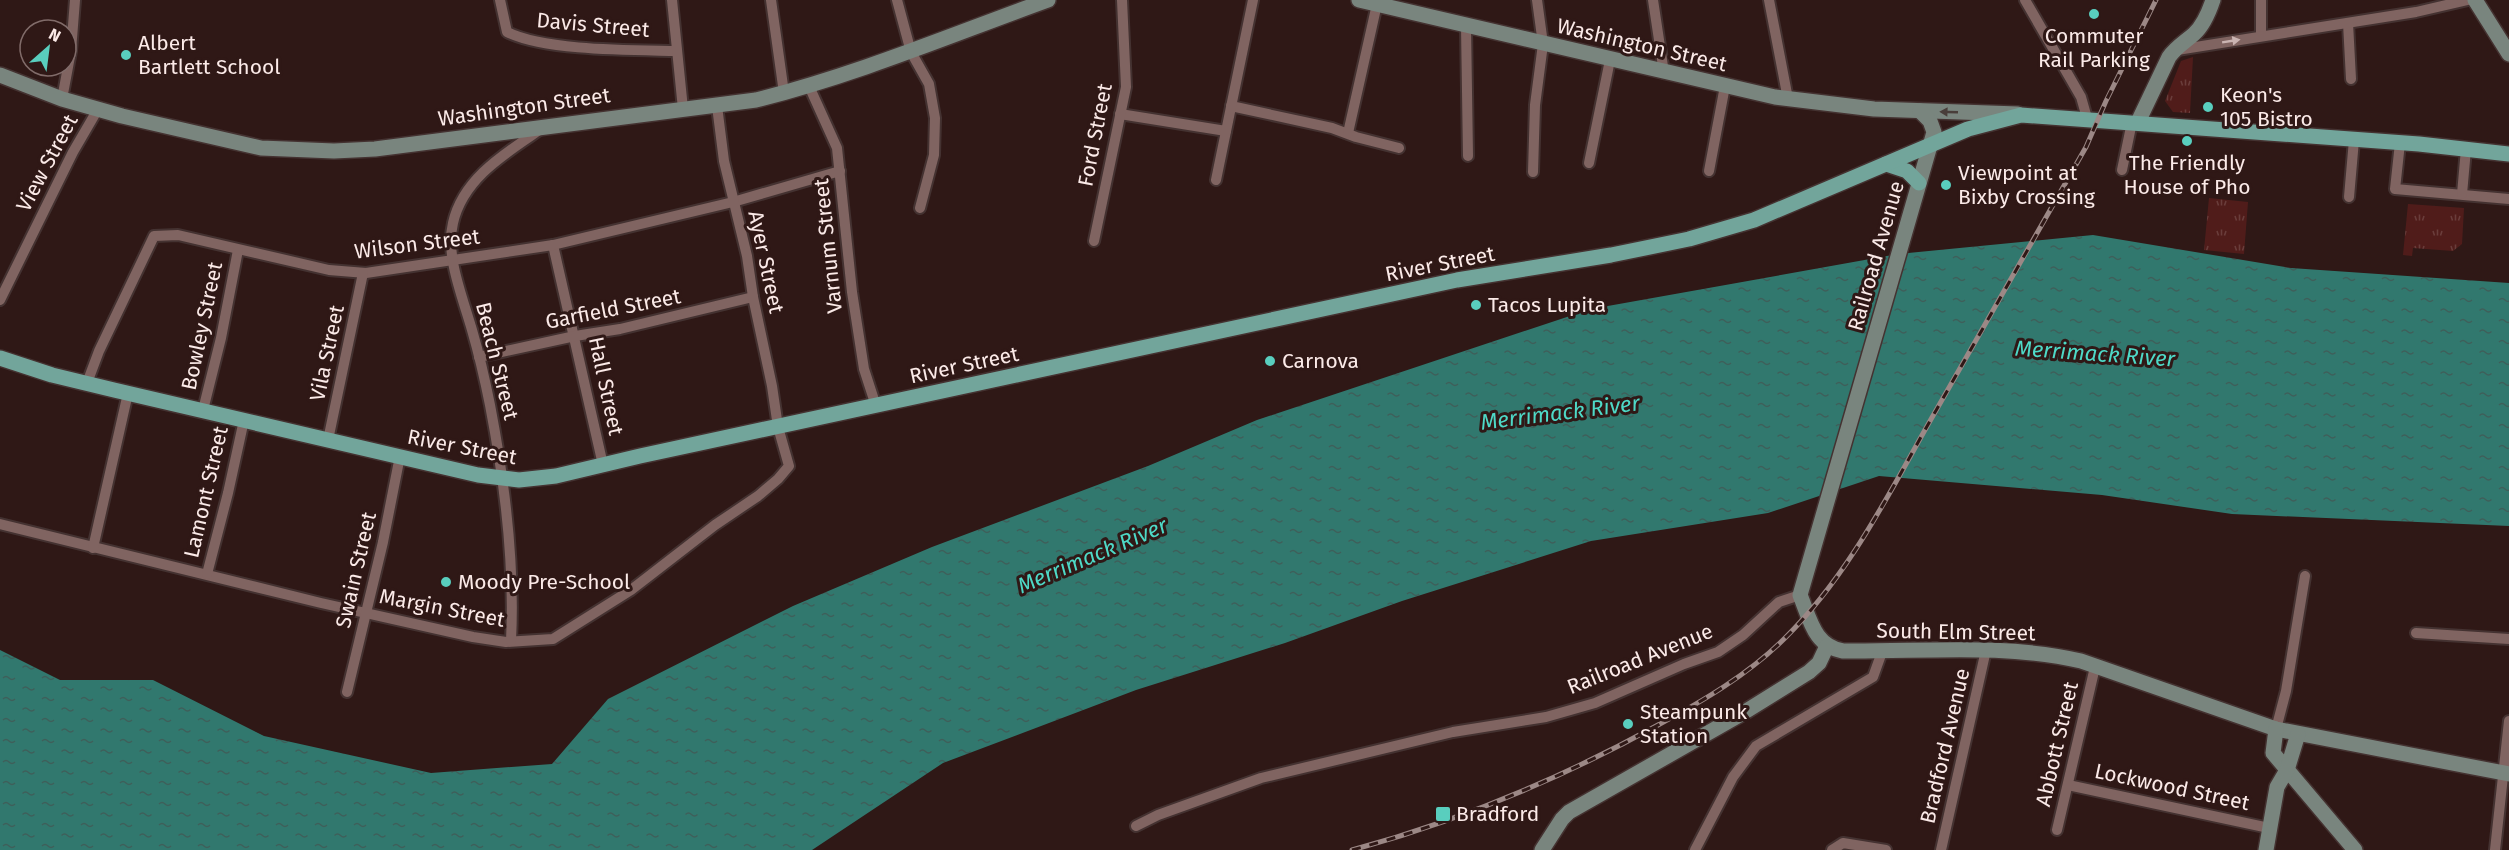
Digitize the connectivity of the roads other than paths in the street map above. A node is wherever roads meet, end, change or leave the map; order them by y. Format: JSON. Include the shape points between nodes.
{"nodes":[{"id":1,"x":75,"y":0,"type":"edge"},
{"id":2,"x":500,"y":0,"type":"edge"},
{"id":3,"x":672,"y":0,"type":"edge"},
{"id":4,"x":771,"y":0,"type":"edge"},
{"id":5,"x":897,"y":0,"type":"edge"},
{"id":6,"x":1047,"y":0,"type":"edge"},
{"id":7,"x":1122,"y":0,"type":"edge"},
{"id":8,"x":1253,"y":0,"type":"edge"},
{"id":9,"x":1359,"y":0,"type":"edge"},
{"id":10,"x":1537,"y":0,"type":"edge"},
{"id":11,"x":1653,"y":0,"type":"edge"},
{"id":12,"x":1769,"y":0,"type":"edge"},
{"id":13,"x":2025,"y":0,"type":"edge"},
{"id":14,"x":2213,"y":0,"type":"edge"},
{"id":15,"x":2262,"y":0,"type":"edge"},
{"id":16,"x":2468,"y":0,"type":"edge"},
{"id":17,"x":2475,"y":0,"type":"edge"},
{"id":18,"x":1377,"y":4,"type":"junction"},
{"id":19,"x":2348,"y":23,"type":"junction"},
{"id":20,"x":1466,"y":26,"type":"junction"},
{"id":21,"x":2261,"y":36,"type":"junction"},
{"id":22,"x":1543,"y":44,"type":"junction"},
{"id":23,"x":2173,"y":50,"type":"junction"},
{"id":24,"x":676,"y":51,"type":"junction"},
{"id":25,"x":911,"y":52,"type":"junction"},
{"id":26,"x":2509,"y":54,"type":"edge"},
{"id":27,"x":1610,"y":60,"type":"junction"},
{"id":28,"x":1664,"y":73,"type":"junction"},
{"id":29,"x":1,"y":78,"type":"edge"},
{"id":30,"x":2351,"y":79,"type":"dead end"},
{"id":31,"x":809,"y":86,"type":"junction"},
{"id":32,"x":1725,"y":86,"type":"junction"},
{"id":33,"x":784,"y":93,"type":"junction"},
{"id":34,"x":62,"y":99,"type":"junction"},
{"id":35,"x":1788,"y":99,"type":"junction"},
{"id":36,"x":717,"y":106,"type":"junction"},
{"id":37,"x":1231,"y":106,"type":"junction"},
{"id":38,"x":98,"y":109,"type":"junction"},
{"id":39,"x":683,"y":109,"type":"junction"},
{"id":40,"x":1920,"y":111,"type":"junction"},
{"id":41,"x":1120,"y":114,"type":"junction"},
{"id":42,"x":2021,"y":115,"type":"junction"},
{"id":43,"x":2087,"y":118,"type":"junction"},
{"id":44,"x":2135,"y":122,"type":"junction"},
{"id":45,"x":541,"y":129,"type":"junction"},
{"id":46,"x":1226,"y":131,"type":"junction"},
{"id":47,"x":1348,"y":133,"type":"junction"},
{"id":48,"x":2354,"y":140,"type":"junction"},
{"id":49,"x":2400,"y":143,"type":"junction"},
{"id":50,"x":1930,"y":146,"type":"junction"},
{"id":51,"x":1399,"y":148,"type":"dead end"},
{"id":52,"x":2466,"y":149,"type":"junction"},
{"id":53,"x":2509,"y":154,"type":"edge"},
{"id":54,"x":1468,"y":156,"type":"dead end"},
{"id":55,"x":1589,"y":163,"type":"dead end"},
{"id":56,"x":1886,"y":164,"type":"junction"},
{"id":57,"x":2122,"y":170,"type":"dead end"},
{"id":58,"x":840,"y":171,"type":"junction"},
{"id":59,"x":1709,"y":171,"type":"dead end"},
{"id":60,"x":1533,"y":172,"type":"dead end"},
{"id":61,"x":1216,"y":180,"type":"dead end"},
{"id":62,"x":1919,"y":183,"type":"junction"},
{"id":63,"x":2462,"y":194,"type":"junction"},
{"id":64,"x":2349,"y":197,"type":"dead end"},
{"id":65,"x":2509,"y":199,"type":"edge"},
{"id":66,"x":733,"y":202,"type":"junction"},
{"id":67,"x":920,"y":208,"type":"dead end"},
{"id":68,"x":1094,"y":241,"type":"dead end"},
{"id":69,"x":553,"y":245,"type":"junction"},
{"id":70,"x":238,"y":250,"type":"junction"},
{"id":71,"x":452,"y":261,"type":"junction"},
{"id":72,"x":363,"y":273,"type":"junction"},
{"id":73,"x":753,"y":297,"type":"junction"},
{"id":74,"x":0,"y":300,"type":"edge"},
{"id":75,"x":575,"y":336,"type":"junction"},
{"id":76,"x":479,"y":357,"type":"junction"},
{"id":77,"x":0,"y":358,"type":"edge"},
{"id":78,"x":87,"y":383,"type":"junction"},
{"id":79,"x":128,"y":393,"type":"junction"},
{"id":80,"x":876,"y":406,"type":"junction"},
{"id":81,"x":203,"y":410,"type":"junction"},
{"id":82,"x":244,"y":420,"type":"junction"},
{"id":83,"x":778,"y":427,"type":"junction"},
{"id":84,"x":328,"y":440,"type":"junction"},
{"id":85,"x":400,"y":456,"type":"junction"},
{"id":86,"x":603,"y":465,"type":"junction"},
{"id":87,"x":502,"y":478,"type":"junction"},
{"id":88,"x":0,"y":524,"type":"edge"},
{"id":89,"x":93,"y":548,"type":"junction"},
{"id":90,"x":207,"y":574,"type":"junction"},
{"id":91,"x":2305,"y":576,"type":"dead end"},
{"id":92,"x":1802,"y":589,"type":"junction"},
{"id":93,"x":366,"y":613,"type":"junction"},
{"id":94,"x":2416,"y":633,"type":"dead end"},
{"id":95,"x":2509,"y":639,"type":"edge"},
{"id":96,"x":511,"y":641,"type":"junction"},
{"id":97,"x":1827,"y":646,"type":"junction"},
{"id":98,"x":1986,"y":650,"type":"junction"},
{"id":99,"x":1882,"y":652,"type":"junction"},
{"id":100,"x":2095,"y":667,"type":"junction"},
{"id":101,"x":347,"y":692,"type":"dead end"},
{"id":102,"x":2509,"y":721,"type":"edge"},
{"id":103,"x":2276,"y":729,"type":"junction"},
{"id":104,"x":2298,"y":734,"type":"junction"},
{"id":105,"x":2287,"y":770,"type":"junction"},
{"id":106,"x":2506,"y":773,"type":"edge"},
{"id":107,"x":2068,"y":784,"type":"junction"},
{"id":108,"x":1136,"y":826,"type":"dead end"},
{"id":109,"x":2269,"y":828,"type":"junction"},
{"id":110,"x":2057,"y":830,"type":"dead end"},
{"id":111,"x":1833,"y":849,"type":"edge"},
{"id":112,"x":1542,"y":850,"type":"edge"},
{"id":113,"x":1695,"y":850,"type":"edge"},
{"id":114,"x":1886,"y":850,"type":"edge"},
{"id":115,"x":1941,"y":850,"type":"edge"},
{"id":116,"x":2266,"y":850,"type":"edge"},
{"id":117,"x":2355,"y":850,"type":"edge"},
{"id":118,"x":2495,"y":850,"type":"edge"}],
"edges":[{"from":1,"to":34,"type":"street"},
{"from":2,"to":24,"type":"street","name":"Davis Street","via":[[507,32],[520,38]]},
{"from":3,"to":24,"type":"street"},
{"from":4,"to":33,"type":"street"},
{"from":5,"to":25,"type":"street"},
{"from":6,"to":25,"type":"street","name":"Washington Street"},
{"from":7,"to":41,"type":"street","name":"Ford Street","via":[[1126,87]]},
{"from":8,"to":37,"type":"street"},
{"from":9,"to":18,"type":"street","name":"Washington Street"},
{"from":10,"to":22,"type":"street"},
{"from":11,"to":28,"type":"street"},
{"from":12,"to":35,"type":"street"},
{"from":13,"to":43,"type":"street","via":[[2081,97]]},
{"from":14,"to":23,"type":"street","via":[[2194,34]]},
{"from":15,"to":21,"type":"street"},
{"from":16,"to":19,"type":"street"},
{"from":17,"to":26,"type":"street"},
{"from":18,"to":20,"type":"street","name":"Washington Street"},
{"from":18,"to":47,"type":"street"},
{"from":19,"to":21,"type":"street"},
{"from":19,"to":30,"type":"street"},
{"from":20,"to":22,"type":"street","name":"Washington Street"},
{"from":20,"to":54,"type":"street"},
{"from":23,"to":21,"type":"street","one_way":true},
{"from":22,"to":27,"type":"street","name":"Washington Street"},
{"from":22,"to":60,"type":"street","via":[[1535,105]]},
{"from":23,"to":44,"type":"street"},
{"from":24,"to":39,"type":"street"},
{"from":25,"to":31,"type":"street","name":"Washington Street"},
{"from":25,"to":67,"type":"street","via":[[929,84],[935,118],[934,155]]},
{"from":27,"to":28,"type":"street","name":"Washington Street"},
{"from":27,"to":55,"type":"street"},
{"from":28,"to":32,"type":"street","name":"Washington Street"},
{"from":29,"to":34,"type":"street","name":"Washington Street"},
{"from":31,"to":33,"type":"street","name":"Washington Street"},
{"from":31,"to":58,"type":"street","name":"Varnum Street","via":[[837,148]]},
{"from":32,"to":35,"type":"street","name":"Washington Street"},
{"from":32,"to":59,"type":"street"},
{"from":33,"to":36,"type":"street","name":"Washington Street"},
{"from":34,"to":38,"type":"street","name":"Washington Street"},
{"from":35,"to":40,"type":"street","name":"Washington Street"},
{"from":36,"to":39,"type":"street","name":"Washington Street"},
{"from":36,"to":66,"type":"street","name":"Ayer Street"},
{"from":37,"to":46,"type":"street"},
{"from":37,"to":47,"type":"street"},
{"from":38,"to":45,"type":"street","name":"Washington Street","via":[[261,148],[375,149]]},
{"from":38,"to":74,"type":"street","name":"View Street"},
{"from":39,"to":45,"type":"street","name":"Washington Street"},
{"from":42,"to":40,"type":"street","name":"Washington Street","one_way":true},
{"from":40,"to":50,"type":"street","via":[[1933,130]]},
{"from":41,"to":46,"type":"street"},
{"from":41,"to":68,"type":"street","name":"Ford Street"},
{"from":42,"to":43,"type":"main road","name":"Washington Street"},
{"from":42,"to":50,"type":"main road","name":"Washington Street","via":[[1987,122]]},
{"from":43,"to":44,"type":"main road","name":"Washington Street"},
{"from":44,"to":48,"type":"main road","name":"Washington Street"},
{"from":44,"to":57,"type":"street"},
{"from":45,"to":71,"type":"street","name":"Beach Street","via":[[502,155],[477,178],[462,199],[452,224]]},
{"from":46,"to":61,"type":"street"},
{"from":47,"to":51,"type":"street"},
{"from":48,"to":49,"type":"main road","name":"Washington Street"},
{"from":48,"to":64,"type":"street"},
{"from":49,"to":52,"type":"main road","name":"Washington Street"},
{"from":49,"to":63,"type":"street","via":[[2395,189]]},
{"from":50,"to":56,"type":"main road","name":"River Street"},
{"from":50,"to":62,"type":"street","name":"Railroad Avenue"},
{"from":52,"to":53,"type":"main road","name":"Washington Street"},
{"from":52,"to":63,"type":"street"},
{"from":56,"to":62,"type":"main road","via":[[1905,170]]},
{"from":56,"to":80,"type":"main road","name":"River Street","via":[[1754,220],[1689,239],[1457,280]]},
{"from":58,"to":66,"type":"street","name":"Wilson Street"},
{"from":58,"to":80,"type":"street","name":"Varnum Street","via":[[852,292],[864,369]]},
{"from":62,"to":92,"type":"street","name":"Railroad Avenue"},
{"from":63,"to":65,"type":"street"},
{"from":66,"to":69,"type":"street","name":"Wilson Street"},
{"from":66,"to":73,"type":"street","name":"Ayer Street"},
{"from":69,"to":71,"type":"street","name":"Wilson Street"},
{"from":69,"to":75,"type":"street","name":"Hall Street"},
{"from":70,"to":72,"type":"street","name":"Wilson Street","via":[[329,270]]},
{"from":70,"to":78,"type":"street","name":"Wilson Street","via":[[177,235],[154,236]]},
{"from":70,"to":81,"type":"street","name":"Bowley Street"},
{"from":71,"to":72,"type":"street","name":"Wilson Street"},
{"from":71,"to":76,"type":"street","name":"Beach Street"},
{"from":72,"to":84,"type":"street","name":"Vila Street"},
{"from":73,"to":75,"type":"street","name":"Garfield Street"},
{"from":73,"to":83,"type":"street","name":"Ayer Street"},
{"from":75,"to":76,"type":"street","name":"Garfield Street"},
{"from":75,"to":86,"type":"street","name":"Hall Street"},
{"from":76,"to":87,"type":"street","name":"Beach Street"},
{"from":77,"to":78,"type":"main road","name":"River Street"},
{"from":78,"to":79,"type":"main road","name":"River Street"},
{"from":79,"to":81,"type":"main road","name":"River Street"},
{"from":79,"to":89,"type":"street"},
{"from":80,"to":83,"type":"main road","name":"River Street"},
{"from":81,"to":82,"type":"main road","name":"River Street"},
{"from":82,"to":84,"type":"main road","name":"River Street"},
{"from":82,"to":90,"type":"street","name":"Lamont Street"},
{"from":83,"to":86,"type":"main road","name":"River Street"},
{"from":83,"to":96,"type":"street","name":"Margin Street","via":[[789,466],[758,496],[631,590],[553,639]]},
{"from":84,"to":85,"type":"main road","name":"River Street"},
{"from":85,"to":87,"type":"main road","name":"River Street"},
{"from":85,"to":93,"type":"street","name":"Swain Street"},
{"from":86,"to":87,"type":"main road","name":"River Street","via":[[556,476]]},
{"from":87,"to":96,"type":"street","name":"Beach Street","via":[[513,605]]},
{"from":88,"to":89,"type":"street","name":"Margin Street"},
{"from":89,"to":90,"type":"street","name":"Margin Street"},
{"from":90,"to":93,"type":"street","name":"Margin Street"},
{"from":91,"to":103,"type":"street"},
{"from":92,"to":97,"type":"street","via":[[1820,640]]},
{"from":92,"to":108,"type":"street","name":"Railroad Avenue","via":[[1779,602],[1718,652],[1594,703],[1546,717],[1453,732],[1261,778],[1169,810]]},
{"from":93,"to":96,"type":"street","name":"Margin Street","via":[[473,637]]},
{"from":93,"to":101,"type":"street","name":"Swain Street"},
{"from":94,"to":95,"type":"street"},
{"from":97,"to":99,"type":"street","name":"South Elm Street","via":[[1843,651]]},
{"from":97,"to":112,"type":"street","via":[[1819,663],[1809,672],[1569,812]]},
{"from":98,"to":99,"type":"street","name":"South Elm Street"},
{"from":98,"to":100,"type":"street","name":"South Elm Street","via":[[2045,654]]},
{"from":98,"to":115,"type":"street","name":"Bradford Avenue"},
{"from":99,"to":113,"type":"street","via":[[1873,677],[1756,746],[1733,777]]},
{"from":100,"to":103,"type":"street","name":"South Elm Street"},
{"from":100,"to":107,"type":"street","name":"Abbott Street"},
{"from":102,"to":106,"type":"street"},
{"from":103,"to":104,"type":"street","name":"South Elm Street"},
{"from":103,"to":105,"type":"street","via":[[2273,753]]},
{"from":104,"to":105,"type":"street"},
{"from":104,"to":106,"type":"street","name":"South Elm Street"},
{"from":105,"to":109,"type":"street","via":[[2277,787]]},
{"from":105,"to":117,"type":"street"},
{"from":106,"to":118,"type":"street"},
{"from":107,"to":109,"type":"street","name":"Lockwood Street"},
{"from":107,"to":110,"type":"street","name":"Abbott Street"},
{"from":109,"to":116,"type":"street"},
{"from":111,"to":114,"type":"street","via":[[1843,843]]}]}
